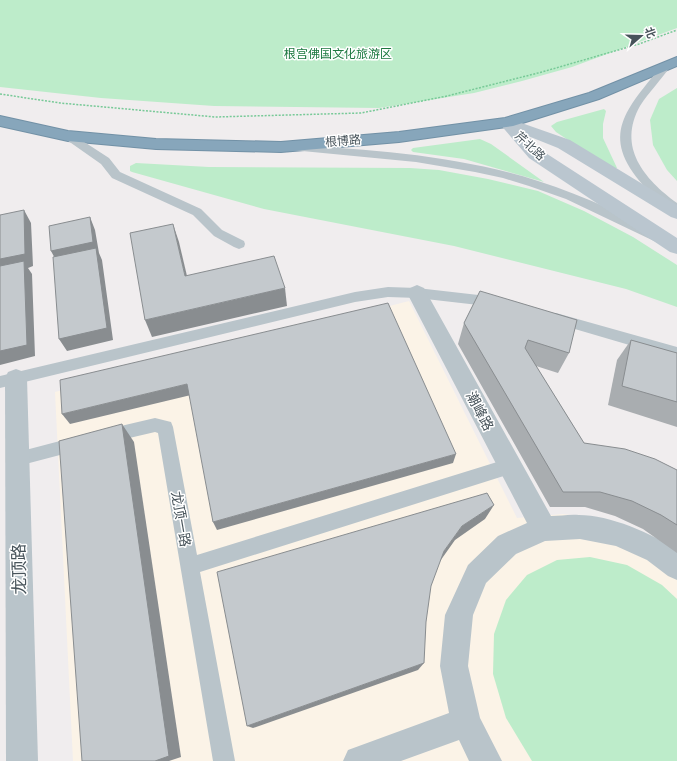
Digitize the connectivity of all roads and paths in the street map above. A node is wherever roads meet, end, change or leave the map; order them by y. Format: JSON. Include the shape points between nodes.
{"nodes":[{"id":1,"x":677,"y":30,"type":"edge"},
{"id":2,"x":671,"y":64,"type":"edge"},
{"id":3,"x":0,"y":94,"type":"edge"},
{"id":4,"x":0,"y":121,"type":"edge"},
{"id":5,"x":507,"y":123,"type":"junction"},
{"id":6,"x":68,"y":136,"type":"junction"},
{"id":7,"x":281,"y":147,"type":"junction"},
{"id":8,"x":677,"y":209,"type":"edge"},
{"id":9,"x":677,"y":213,"type":"edge"},
{"id":10,"x":238,"y":244,"type":"dead end"},
{"id":11,"x":677,"y":247,"type":"edge"},
{"id":12,"x":417,"y":293,"type":"junction"},
{"id":13,"x":512,"y":305,"type":"edge"},
{"id":14,"x":542,"y":314,"type":"edge"},
{"id":15,"x":677,"y":353,"type":"edge"},
{"id":16,"x":8,"y":380,"type":"edge"},
{"id":17,"x":18,"y":459,"type":"junction"},
{"id":18,"x":510,"y":466,"type":"junction"},
{"id":19,"x":544,"y":529,"type":"junction"},
{"id":20,"x":190,"y":566,"type":"junction"},
{"id":21,"x":677,"y":567,"type":"edge"},
{"id":22,"x":466,"y":722,"type":"junction"},
{"id":23,"x":22,"y":761,"type":"edge"},
{"id":24,"x":224,"y":761,"type":"edge"},
{"id":25,"x":359,"y":761,"type":"edge"},
{"id":26,"x":486,"y":761,"type":"edge"}],
"edges":[{"from":1,"to":3,"type":"path","via":[[639,44],[542,72],[447,96],[362,113],[215,117],[60,103]]},
{"from":2,"to":5,"type":"highway","name":"根博路","via":[[594,96]]},
{"from":2,"to":8,"type":"lane","via":[[639,100],[631,114],[624,141],[631,162],[643,179]]},
{"from":4,"to":6,"type":"highway","name":"根博路"},
{"from":5,"to":7,"type":"highway","name":"根博路","via":[[399,137]]},
{"from":5,"to":9,"type":"main road","name":"芹北路","via":[[564,144]]},
{"from":5,"to":11,"type":"main road","name":"芹北路","via":[[536,154]]},
{"from":6,"to":7,"type":"highway","name":"根博路","via":[[156,144]]},
{"from":6,"to":10,"type":"lane","via":[[105,161],[116,175],[197,212],[218,233]]},
{"from":7,"to":11,"type":"lane","via":[[388,154],[460,164],[497,173],[569,196]]},
{"from":12,"to":13,"type":"lane"},
{"from":12,"to":16,"type":"lane","via":[[388,292],[355,297]]},
{"from":12,"to":18,"type":"street","name":"潮峰路"},
{"from":14,"to":15,"type":"lane"},
{"from":16,"to":17,"type":"street","name":"龙顶路"},
{"from":17,"to":20,"type":"lane","name":"龙顶一路","via":[[155,424],[165,427]]},
{"from":17,"to":23,"type":"street","name":"龙顶路"},
{"from":18,"to":19,"type":"street","name":"潮峰路"},
{"from":18,"to":20,"type":"lane"},
{"from":19,"to":21,"type":"street","via":[[580,526],[618,534],[656,551]]},
{"from":19,"to":22,"type":"street","via":[[507,545],[477,574],[459,615],[454,666]]},
{"from":20,"to":24,"type":"lane","name":"龙顶一路"},
{"from":22,"to":25,"type":"street"},
{"from":22,"to":26,"type":"street"}]}
